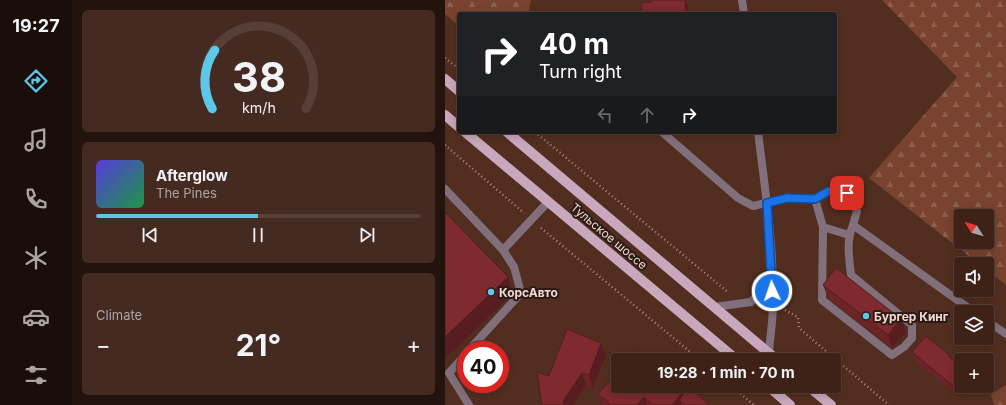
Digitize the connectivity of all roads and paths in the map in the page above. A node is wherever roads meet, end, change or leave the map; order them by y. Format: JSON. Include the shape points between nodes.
{"nodes":[{"id":1,"x":741,"y":0,"type":"edge"},
{"id":2,"x":743,"y":12,"type":"edge"},
{"id":3,"x":445,"y":58,"type":"edge"},
{"id":4,"x":457,"y":67,"type":"edge"},
{"id":5,"x":445,"y":79,"type":"edge"},
{"id":6,"x":457,"y":89,"type":"edge"},
{"id":7,"x":445,"y":115,"type":"edge"},
{"id":8,"x":457,"y":125,"type":"edge"},
{"id":9,"x":467,"y":134,"type":"edge"},
{"id":10,"x":509,"y":134,"type":"edge"},
{"id":11,"x":537,"y":134,"type":"edge"},
{"id":12,"x":664,"y":134,"type":"edge"},
{"id":13,"x":758,"y":134,"type":"edge"},
{"id":14,"x":445,"y":145,"type":"edge"},
{"id":15,"x":445,"y":189,"type":"edge"},
{"id":16,"x":815,"y":199,"type":"junction"},
{"id":17,"x":548,"y":202,"type":"junction"},
{"id":18,"x":767,"y":203,"type":"junction"},
{"id":19,"x":531,"y":219,"type":"junction"},
{"id":20,"x":853,"y":225,"type":"junction"},
{"id":21,"x":823,"y":227,"type":"junction"},
{"id":22,"x":849,"y":235,"type":"junction"},
{"id":23,"x":503,"y":250,"type":"junction"},
{"id":24,"x":772,"y":278,"type":"junction"},
{"id":25,"x":732,"y":296,"type":"dead end"},
{"id":26,"x":773,"y":304,"type":"junction"},
{"id":27,"x":964,"y":305,"type":"edge"},
{"id":28,"x":714,"y":307,"type":"junction"},
{"id":29,"x":994,"y":326,"type":"edge"},
{"id":30,"x":1006,"y":334,"type":"edge"},
{"id":31,"x":477,"y":341,"type":"edge"},
{"id":32,"x":692,"y":353,"type":"edge"},
{"id":33,"x":729,"y":353,"type":"edge"},
{"id":34,"x":769,"y":353,"type":"joint"},
{"id":35,"x":457,"y":364,"type":"edge"},
{"id":36,"x":457,"y":386,"type":"edge"},
{"id":37,"x":462,"y":393,"type":"edge"},
{"id":38,"x":739,"y":393,"type":"edge"},
{"id":39,"x":776,"y":393,"type":"edge"},
{"id":40,"x":816,"y":393,"type":"edge"},
{"id":41,"x":788,"y":404,"type":"edge"},
{"id":42,"x":469,"y":405,"type":"edge"},
{"id":43,"x":754,"y":405,"type":"edge"},
{"id":44,"x":831,"y":405,"type":"edge"},
{"id":45,"x":889,"y":405,"type":"edge"}],
"edges":[{"from":1,"to":2,"type":"street"},
{"from":3,"to":4,"type":"path"},
{"from":5,"to":6,"type":"main road"},
{"from":7,"to":8,"type":"main road"},
{"from":9,"to":17,"type":"main road","name":"Тульское шоссе"},
{"from":10,"to":28,"type":"main road","name":"Тульское шоссе"},
{"from":11,"to":25,"type":"path"},
{"from":12,"to":18,"type":"street","via":[[738,198],[753,206]]},
{"from":13,"to":18,"type":"street"},
{"from":14,"to":19,"type":"path"},
{"from":15,"to":23,"type":"street"},
{"from":16,"to":18,"type":"street","via":[[787,198]]},
{"from":16,"to":20,"type":"street","via":[[829,191],[847,193],[857,211]]},
{"from":16,"to":21,"type":"street"},
{"from":17,"to":19,"type":"street"},
{"from":17,"to":33,"type":"main road","name":"Тульское шоссе"},
{"from":18,"to":24,"type":"street"},
{"from":19,"to":23,"type":"street"},
{"from":19,"to":32,"type":"path"},
{"from":20,"to":22,"type":"street"},
{"from":20,"to":27,"type":"street"},
{"from":21,"to":22,"type":"street"},
{"from":21,"to":22,"type":"street","via":[[822,300],[892,355],[904,348],[912,338],[912,325],[851,275]]},
{"from":23,"to":31,"type":"street","via":[[514,267],[521,293]]},
{"from":24,"to":26,"type":"street"},
{"from":24,"to":28,"type":"street","via":[[751,302]]},
{"from":26,"to":34,"type":"street"},
{"from":26,"to":45,"type":"path","via":[[798,317],[799,328]]},
{"from":28,"to":34,"type":"main road","name":"Тульское шоссе"},
{"from":29,"to":30,"type":"street"},
{"from":35,"to":36,"type":"street","via":[[449,373]]},
{"from":37,"to":42,"type":"street"},
{"from":38,"to":43,"type":"path"},
{"from":39,"to":41,"type":"main road"},
{"from":40,"to":44,"type":"main road"}]}
